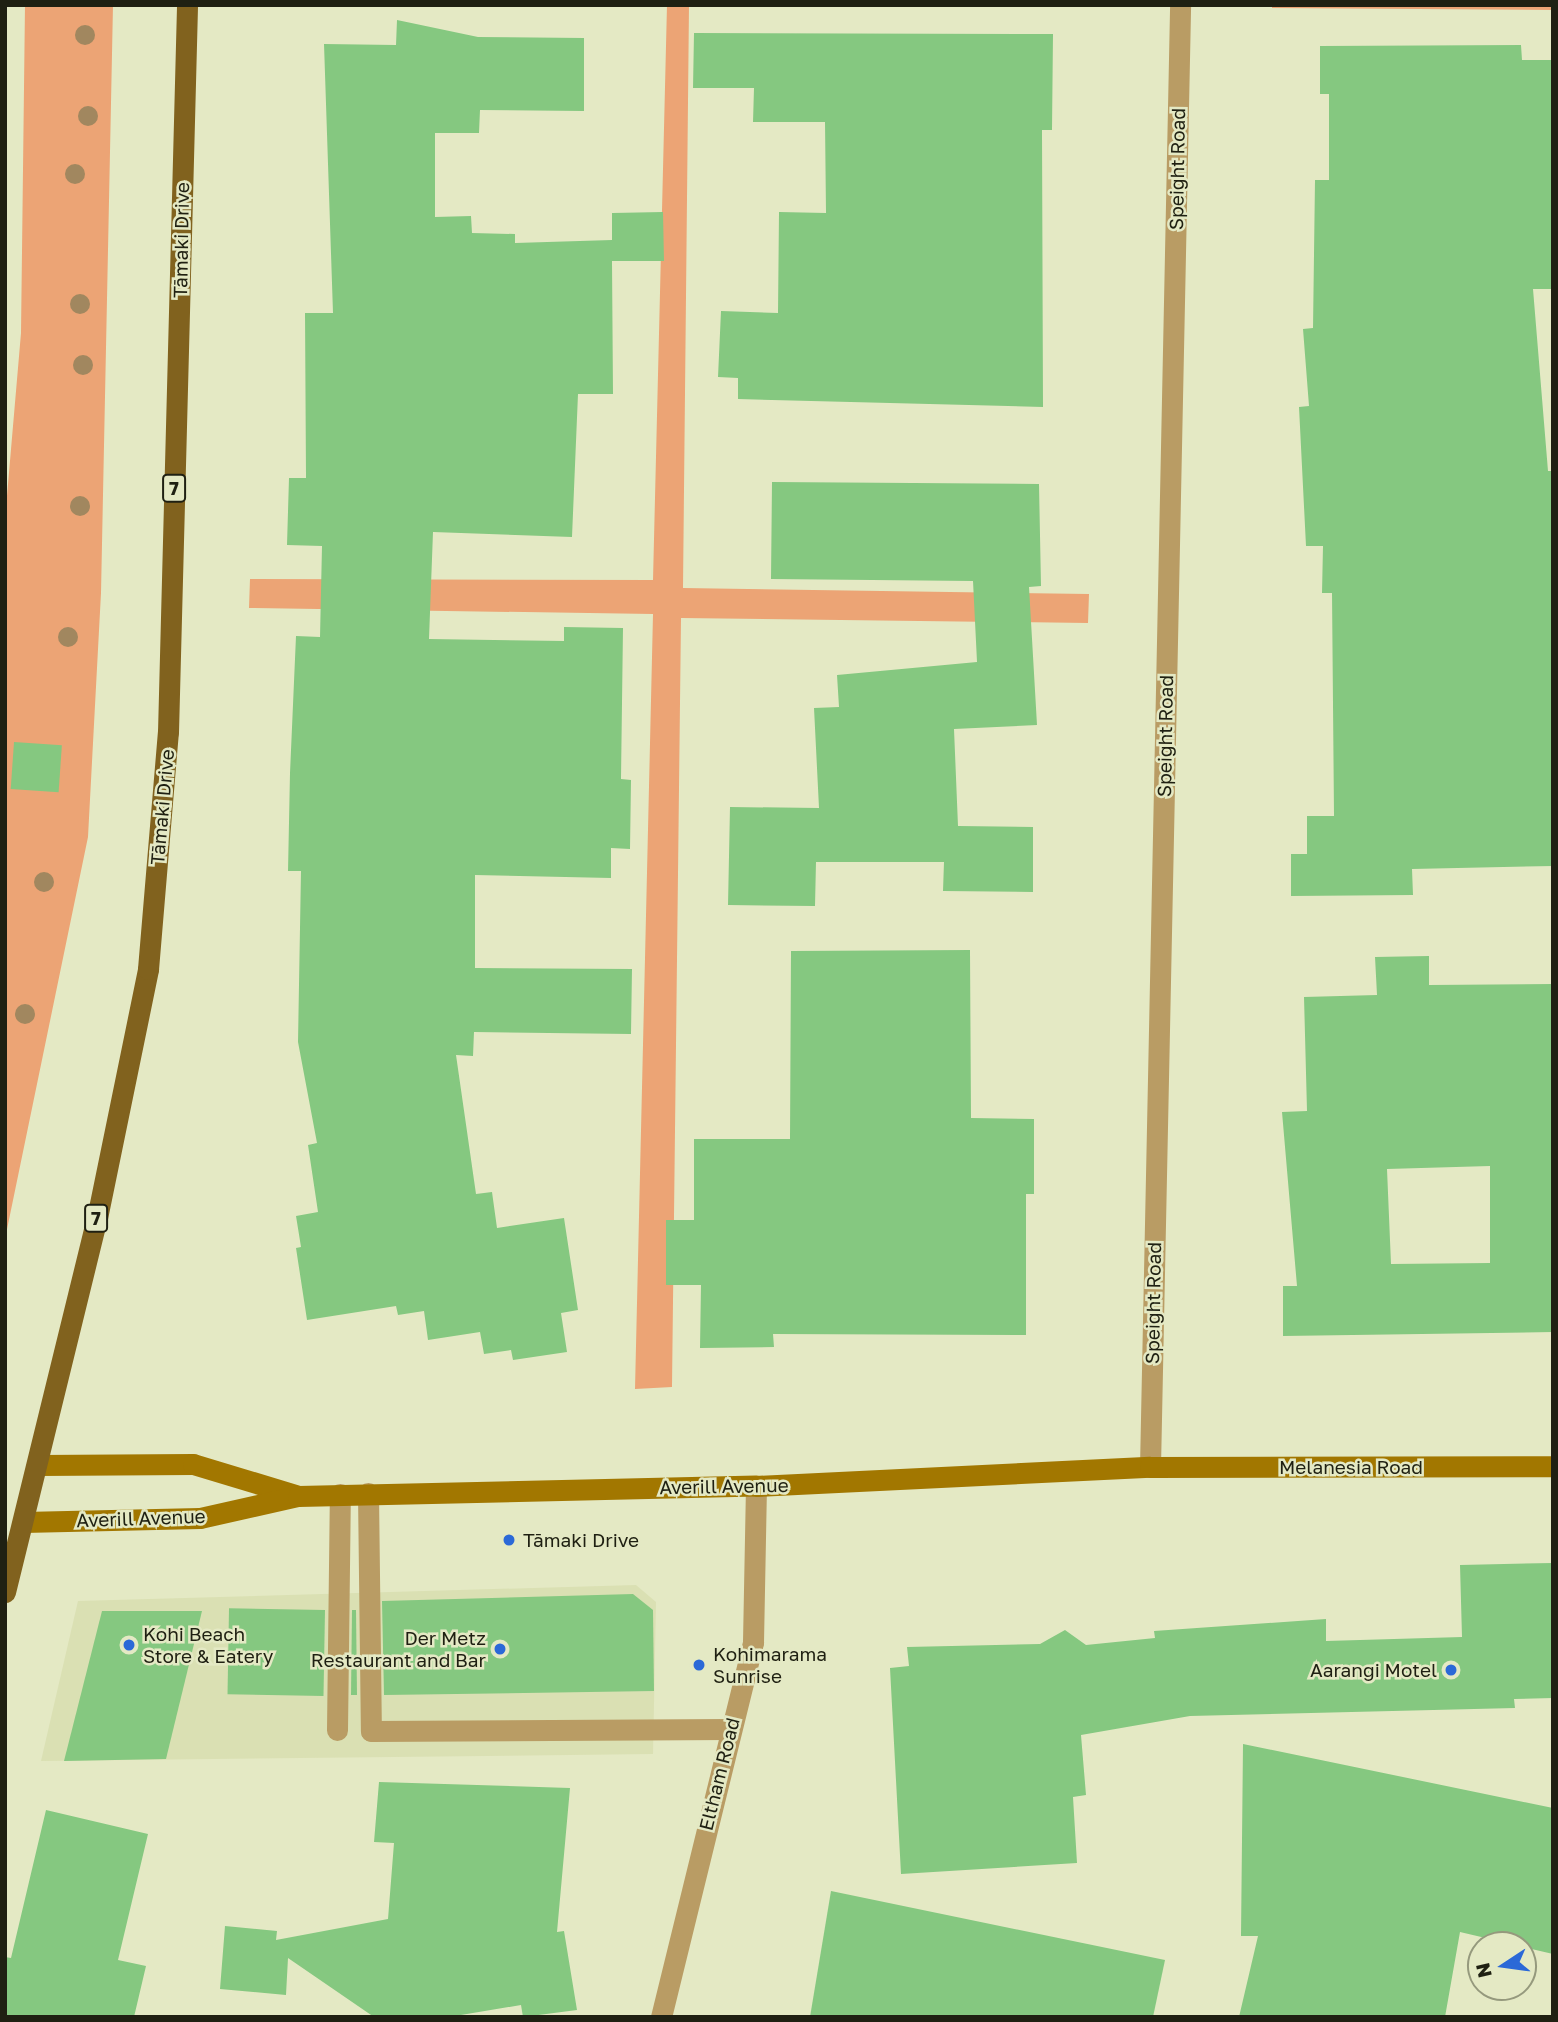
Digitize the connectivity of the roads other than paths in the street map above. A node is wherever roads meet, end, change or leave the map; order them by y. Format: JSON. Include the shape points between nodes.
{"nodes":[{"id":1,"x":187,"y":5,"type":"edge"},
{"id":2,"x":1180,"y":5,"type":"edge"},
{"id":3,"x":38,"y":1465,"type":"junction"},
{"id":4,"x":1553,"y":1466,"type":"edge"},
{"id":5,"x":1150,"y":1467,"type":"junction"},
{"id":6,"x":756,"y":1486,"type":"junction"},
{"id":7,"x":368,"y":1493,"type":"junction"},
{"id":8,"x":340,"y":1494,"type":"junction"},
{"id":9,"x":298,"y":1496,"type":"junction"},
{"id":10,"x":23,"y":1522,"type":"junction"},
{"id":11,"x":5,"y":1592,"type":"edge"},
{"id":12,"x":730,"y":1729,"type":"junction"},
{"id":13,"x":337,"y":1730,"type":"dead end"},
{"id":14,"x":661,"y":2017,"type":"edge"}],
"edges":[{"from":1,"to":3,"type":"main road","name":"Tāmaki Drive","number":"7","via":[[168,732],[148,969]]},
{"from":2,"to":5,"type":"street","name":"Speight Road"},
{"from":3,"to":9,"type":"street","name":"Averill Avenue","via":[[193,1464]]},
{"from":3,"to":10,"type":"main road","name":"Tāmaki Drive","number":"7"},
{"from":4,"to":5,"type":"street","name":"Melanesia Road"},
{"from":5,"to":6,"type":"street","name":"Averill Avenue"},
{"from":6,"to":7,"type":"street","name":"Averill Avenue"},
{"from":6,"to":12,"type":"street","name":"Eltham Road","via":[[753,1642]]},
{"from":7,"to":8,"type":"street","name":"Averill Avenue"},
{"from":7,"to":12,"type":"street","via":[[371,1731]]},
{"from":8,"to":9,"type":"street","name":"Averill Avenue"},
{"from":8,"to":13,"type":"street"},
{"from":9,"to":10,"type":"street","name":"Averill Avenue","via":[[200,1518]]},
{"from":10,"to":11,"type":"main road","name":"Tāmaki Drive","number":"7"},
{"from":12,"to":14,"type":"street","name":"Eltham Road"}]}
